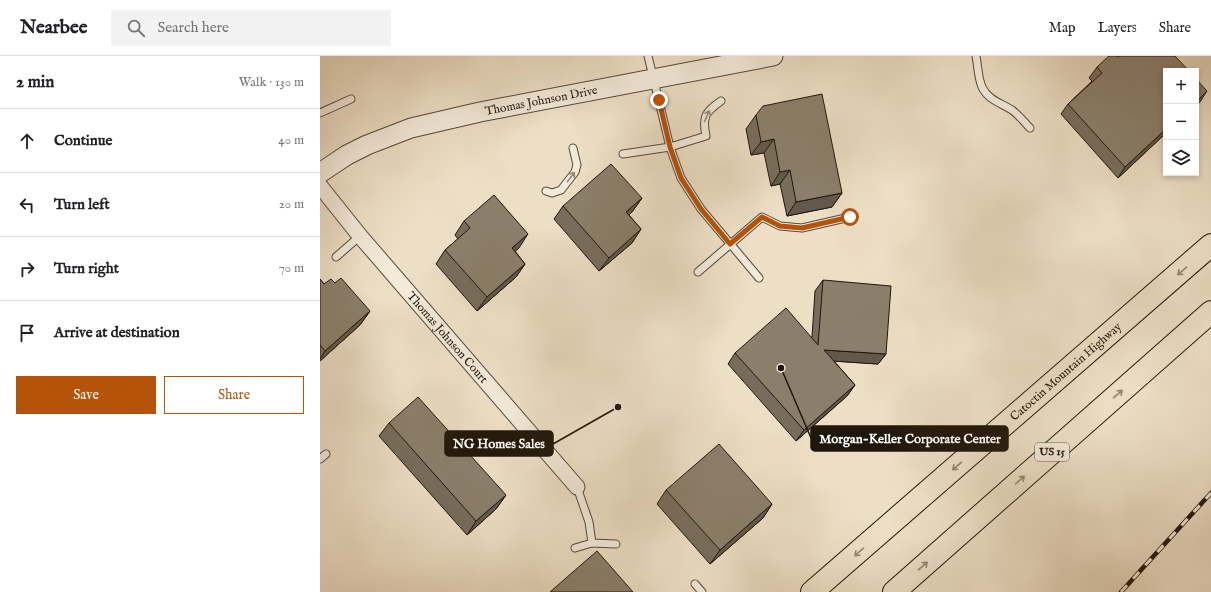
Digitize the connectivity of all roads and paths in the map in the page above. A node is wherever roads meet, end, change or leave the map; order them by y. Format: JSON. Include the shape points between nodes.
{"nodes":[{"id":1,"x":648,"y":56,"type":"edge"},
{"id":2,"x":772,"y":56,"type":"edge"},
{"id":3,"x":976,"y":56,"type":"edge"},
{"id":4,"x":654,"y":78,"type":"junction"},
{"id":5,"x":351,"y":99,"type":"dead end"},
{"id":6,"x":721,"y":101,"type":"dead end"},
{"id":7,"x":320,"y":113,"type":"edge"},
{"id":8,"x":1030,"y":128,"type":"dead end"},
{"id":9,"x":670,"y":147,"type":"junction"},
{"id":10,"x":573,"y":148,"type":"dead end"},
{"id":11,"x":623,"y":154,"type":"dead end"},
{"id":12,"x":320,"y":173,"type":"edge"},
{"id":13,"x":320,"y":186,"type":"edge"},
{"id":14,"x":546,"y":191,"type":"dead end"},
{"id":15,"x":850,"y":217,"type":"dead end"},
{"id":16,"x":360,"y":236,"type":"junction"},
{"id":17,"x":730,"y":244,"type":"junction"},
{"id":18,"x":1211,"y":245,"type":"edge"},
{"id":19,"x":336,"y":257,"type":"dead end"},
{"id":20,"x":698,"y":272,"type":"dead end"},
{"id":21,"x":759,"y":278,"type":"dead end"},
{"id":22,"x":1211,"y":312,"type":"edge"},
{"id":23,"x":326,"y":454,"type":"dead end"},
{"id":24,"x":320,"y":459,"type":"edge"},
{"id":25,"x":577,"y":487,"type":"joint"},
{"id":26,"x":592,"y":543,"type":"junction"},
{"id":27,"x":616,"y":544,"type":"dead end"},
{"id":28,"x":576,"y":548,"type":"dead end"},
{"id":29,"x":695,"y":584,"type":"dead end"},
{"id":30,"x":702,"y":592,"type":"edge"},
{"id":31,"x":812,"y":592,"type":"edge"},
{"id":32,"x":894,"y":592,"type":"edge"}],
"edges":[{"from":1,"to":4,"type":"lane"},
{"from":2,"to":4,"type":"street","name":"Thomas Johnson Drive"},
{"from":3,"to":8,"type":"lane","via":[[983,89],[992,100],[1020,116]]},
{"from":4,"to":9,"type":"lane"},
{"from":4,"to":12,"type":"street","name":"Thomas Johnson Drive","via":[[411,128],[346,155]]},
{"from":5,"to":7,"type":"lane"},
{"from":9,"to":6,"type":"lane","one_way":true,"via":[[706,136],[706,115]]},
{"from":9,"to":11,"type":"lane"},
{"from":9,"to":17,"type":"lane","via":[[681,178],[701,209]]},
{"from":14,"to":10,"type":"lane","one_way":true,"via":[[552,193],[561,190],[575,172],[577,165]]},
{"from":13,"to":16,"type":"street","name":"Thomas Johnson Court"},
{"from":15,"to":17,"type":"lane","via":[[802,228],[780,226],[762,217]]},
{"from":16,"to":19,"type":"lane"},
{"from":16,"to":25,"type":"street","name":"Thomas Johnson Court"},
{"from":17,"to":20,"type":"lane"},
{"from":17,"to":21,"type":"lane"},
{"from":18,"to":31,"type":"highway","name":"Catoctin Mountain Highway","one_way":true},
{"from":32,"to":22,"type":"highway","number":"US 15","one_way":true},
{"from":23,"to":24,"type":"lane"},
{"from":25,"to":26,"type":"lane","via":[[589,522]]},
{"from":26,"to":27,"type":"lane"},
{"from":26,"to":28,"type":"lane"},
{"from":29,"to":30,"type":"lane"}]}
